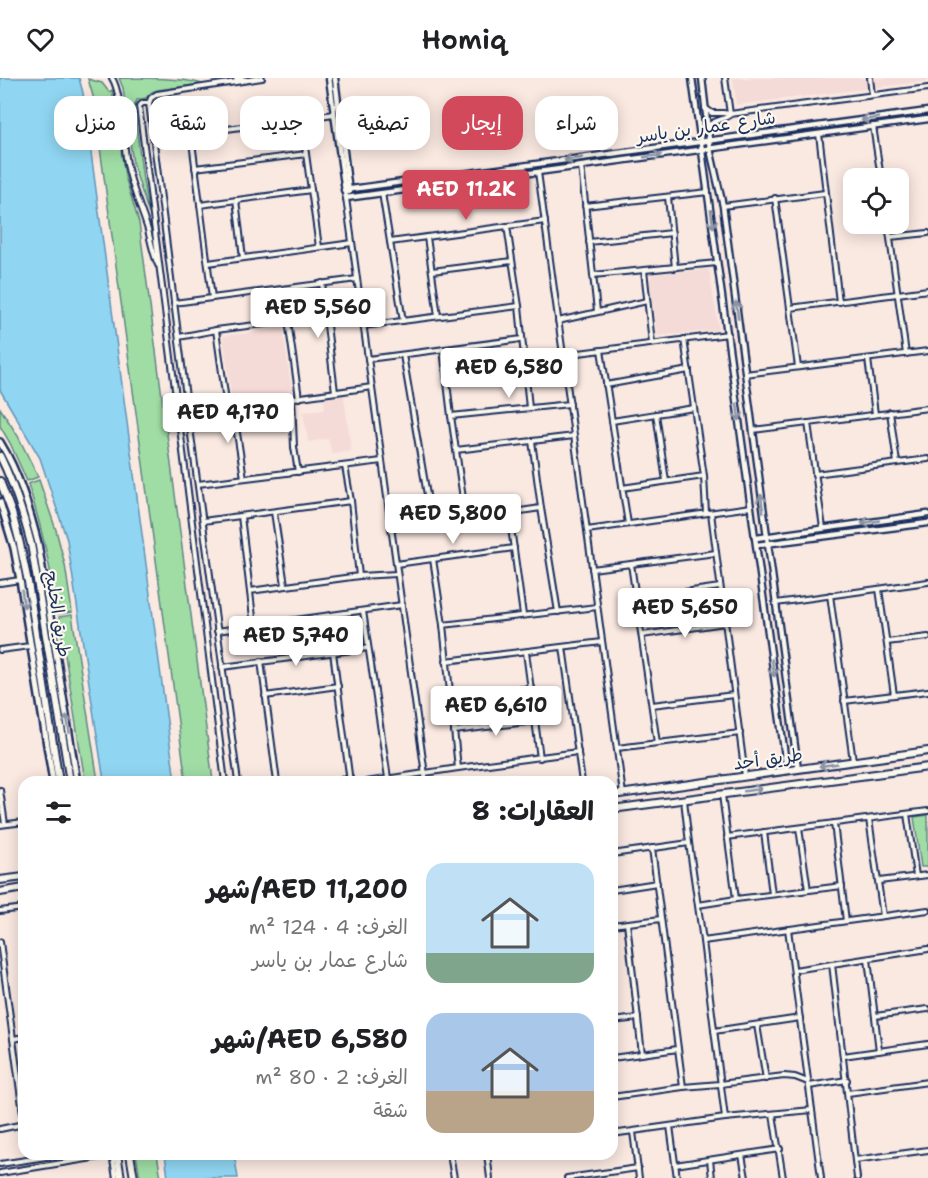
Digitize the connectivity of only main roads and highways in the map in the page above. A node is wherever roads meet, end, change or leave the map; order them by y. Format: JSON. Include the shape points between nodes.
{"nodes":[{"id":1,"x":0,"y":442,"type":"edge"},
{"id":2,"x":0,"y":456,"type":"edge"},
{"id":3,"x":0,"y":481,"type":"edge"},
{"id":4,"x":0,"y":502,"type":"edge"},
{"id":5,"x":39,"y":592,"type":"junction"},
{"id":6,"x":49,"y":606,"type":"junction"},
{"id":7,"x":37,"y":644,"type":"junction"},
{"id":8,"x":33,"y":666,"type":"junction"},
{"id":9,"x":37,"y":673,"type":"junction"},
{"id":10,"x":43,"y":681,"type":"junction"},
{"id":11,"x":37,"y":689,"type":"junction"},
{"id":12,"x":928,"y":751,"type":"edge"},
{"id":13,"x":928,"y":767,"type":"edge"},
{"id":14,"x":52,"y":776,"type":"edge"},
{"id":15,"x":58,"y":776,"type":"edge"},
{"id":16,"x":69,"y":776,"type":"edge"},
{"id":17,"x":76,"y":776,"type":"edge"},
{"id":18,"x":618,"y":794,"type":"edge"},
{"id":19,"x":618,"y":808,"type":"edge"},
{"id":20,"x":18,"y":878,"type":"edge"},
{"id":21,"x":0,"y":880,"type":"edge"},
{"id":22,"x":18,"y":889,"type":"edge"},
{"id":23,"x":0,"y":891,"type":"edge"},
{"id":24,"x":115,"y":1160,"type":"edge"},
{"id":25,"x":131,"y":1160,"type":"edge"},
{"id":26,"x":120,"y":1178,"type":"edge"},
{"id":27,"x":134,"y":1178,"type":"edge"}],
"edges":[{"from":1,"to":6,"type":"main road","via":[[28,505]]},
{"from":2,"to":5,"type":"main road","name":"طريق الخليج","via":[[21,508]]},
{"from":3,"to":7,"type":"main road","name":"طريق الخليج","via":[[20,544]]},
{"from":4,"to":8,"type":"main road","one_way":true,"via":[[14,548]]},
{"from":5,"to":6,"type":"main road"},
{"from":5,"to":16,"type":"main road","name":"طريق الخليج"},
{"from":17,"to":6,"type":"main road","one_way":true},
{"from":7,"to":9,"type":"main road"},
{"from":7,"to":10,"type":"main road","name":"طريق الخليج"},
{"from":8,"to":9,"type":"main road"},
{"from":8,"to":11,"type":"main road"},
{"from":9,"to":10,"type":"main road"},
{"from":9,"to":11,"type":"main road"},
{"from":10,"to":15,"type":"main road","name":"طريق الخليج"},
{"from":11,"to":14,"type":"main road"},
{"from":12,"to":18,"type":"main road","name":"طريق أحد","one_way":true},
{"from":19,"to":13,"type":"main road","name":"طريق أحد","one_way":true},
{"from":20,"to":21,"type":"main road"},
{"from":22,"to":23,"type":"main road"},
{"from":24,"to":26,"type":"main road"},
{"from":25,"to":27,"type":"main road"}]}
